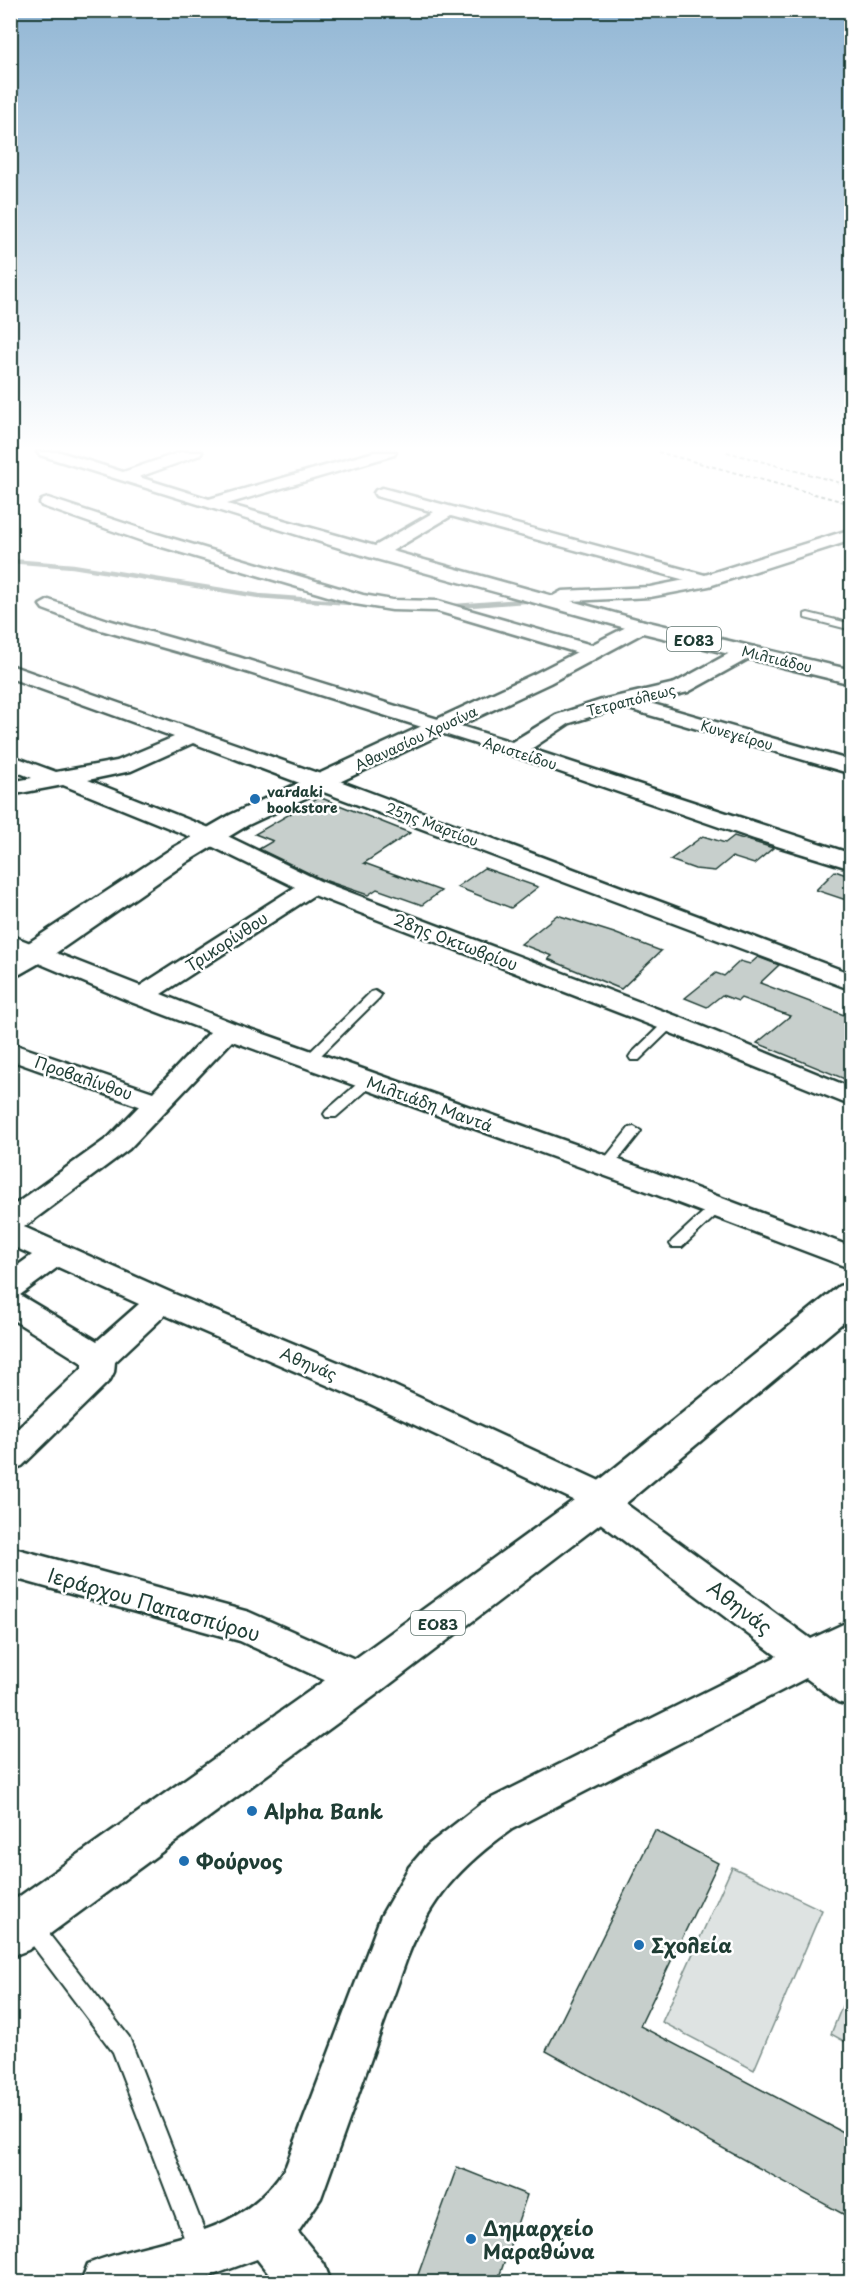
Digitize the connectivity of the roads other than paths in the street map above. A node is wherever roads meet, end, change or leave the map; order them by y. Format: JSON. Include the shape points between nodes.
{"nodes":[{"id":1,"x":222,"y":559,"type":"edge"},
{"id":2,"x":398,"y":559,"type":"edge"},
{"id":3,"x":629,"y":559,"type":"edge"},
{"id":4,"x":782,"y":559,"type":"edge"},
{"id":5,"x":709,"y":581,"type":"junction"},
{"id":6,"x":548,"y":598,"type":"junction"},
{"id":7,"x":49,"y":605,"type":"dead end"},
{"id":8,"x":808,"y":616,"type":"dead end"},
{"id":9,"x":640,"y":626,"type":"junction"},
{"id":10,"x":852,"y":627,"type":"edge"},
{"id":11,"x":748,"y":651,"type":"junction"},
{"id":12,"x":595,"y":652,"type":"junction"},
{"id":13,"x":10,"y":671,"type":"edge"},
{"id":14,"x":852,"y":678,"type":"edge"},
{"id":15,"x":622,"y":701,"type":"junction"},
{"id":16,"x":438,"y":727,"type":"junction"},
{"id":17,"x":193,"y":736,"type":"junction"},
{"id":18,"x":515,"y":750,"type":"junction"},
{"id":19,"x":10,"y":761,"type":"edge"},
{"id":20,"x":852,"y":768,"type":"edge"},
{"id":21,"x":58,"y":778,"type":"junction"},
{"id":22,"x":321,"y":782,"type":"junction"},
{"id":23,"x":10,"y":789,"type":"edge"},
{"id":24,"x":209,"y":836,"type":"junction"},
{"id":25,"x":852,"y":862,"type":"edge"},
{"id":26,"x":312,"y":886,"type":"junction"},
{"id":27,"x":10,"y":942,"type":"edge"},
{"id":28,"x":37,"y":953,"type":"junction"},
{"id":29,"x":10,"y":968,"type":"edge"},
{"id":30,"x":852,"y":983,"type":"edge"},
{"id":31,"x":375,"y":995,"type":"dead end"},
{"id":32,"x":140,"y":997,"type":"junction"},
{"id":33,"x":670,"y":1023,"type":"junction"},
{"id":34,"x":227,"y":1030,"type":"junction"},
{"id":35,"x":10,"y":1052,"type":"edge"},
{"id":36,"x":635,"y":1057,"type":"dead end"},
{"id":37,"x":309,"y":1060,"type":"junction"},
{"id":38,"x":369,"y":1081,"type":"junction"},
{"id":39,"x":852,"y":1098,"type":"edge"},
{"id":40,"x":158,"y":1104,"type":"junction"},
{"id":41,"x":331,"y":1114,"type":"dead end"},
{"id":42,"x":634,"y":1131,"type":"dead end"},
{"id":43,"x":606,"y":1166,"type":"junction"},
{"id":44,"x":717,"y":1207,"type":"junction"},
{"id":45,"x":10,"y":1223,"type":"edge"},
{"id":46,"x":10,"y":1233,"type":"edge"},
{"id":47,"x":677,"y":1245,"type":"dead end"},
{"id":48,"x":54,"y":1254,"type":"junction"},
{"id":49,"x":852,"y":1259,"type":"edge"},
{"id":50,"x":10,"y":1287,"type":"edge"},
{"id":51,"x":852,"y":1295,"type":"edge"},
{"id":52,"x":161,"y":1301,"type":"junction"},
{"id":53,"x":10,"y":1303,"type":"edge"},
{"id":54,"x":99,"y":1358,"type":"junction"},
{"id":55,"x":10,"y":1457,"type":"edge"},
{"id":56,"x":602,"y":1501,"type":"junction"},
{"id":57,"x":10,"y":1562,"type":"edge"},
{"id":58,"x":852,"y":1636,"type":"edge"},
{"id":59,"x":807,"y":1657,"type":"junction"},
{"id":60,"x":361,"y":1680,"type":"junction"},
{"id":61,"x":852,"y":1690,"type":"edge"},
{"id":62,"x":19,"y":1927,"type":"edge"},
{"id":63,"x":265,"y":2229,"type":"junction"},
{"id":64,"x":202,"y":2255,"type":"junction"},
{"id":65,"x":106,"y":2283,"type":"edge"},
{"id":66,"x":306,"y":2283,"type":"edge"}],
"edges":[{"from":1,"to":12,"type":"street","via":[[362,600],[438,606]]},
{"from":2,"to":6,"type":"street","name":"Μιλτιάδου"},
{"from":3,"to":5,"type":"street"},
{"from":4,"to":5,"type":"street"},
{"from":5,"to":6,"type":"street","via":[[650,592]]},
{"from":6,"to":9,"type":"street","name":"Μιλτιάδου"},
{"from":7,"to":16,"type":"street","name":"Αριστείδου"},
{"from":8,"to":10,"type":"lane"},
{"from":9,"to":11,"type":"main road","name":"Μιλτιάδου","number":"ΕΟ83"},
{"from":9,"to":12,"type":"main road","name":"Αθανασίου Χρυσίνα"},
{"from":11,"to":14,"type":"main road","name":"Μιλτιάδου","number":"ΕΟ83"},
{"from":11,"to":15,"type":"street","name":"Τετραπόλεως","via":[[681,688]]},
{"from":12,"to":16,"type":"main road","name":"Αθανασίου Χρυσίνα"},
{"from":13,"to":17,"type":"street","name":"25ης Μαρτίου"},
{"from":15,"to":18,"type":"street","name":"Τετραπόλεως","via":[[563,718]]},
{"from":15,"to":20,"type":"street","name":"Κυνεγείρου"},
{"from":16,"to":18,"type":"street","name":"Αριστείδου"},
{"from":16,"to":22,"type":"main road","name":"Αθανασίου Χρυσίνα"},
{"from":17,"to":21,"type":"street","via":[[123,766]]},
{"from":17,"to":22,"type":"street","name":"25ης Μαρτίου"},
{"from":18,"to":25,"type":"street","name":"Αριστείδου"},
{"from":19,"to":21,"type":"street","name":"28ης Οκτωβρίου"},
{"from":21,"to":23,"type":"street"},
{"from":21,"to":24,"type":"street","name":"28ης Οκτωβρίου"},
{"from":22,"to":24,"type":"main road","name":"Αθανασίου Χρυσίνα"},
{"from":22,"to":30,"type":"street","name":"25ης Μαρτίου"},
{"from":24,"to":26,"type":"street","name":"28ης Οκτωβρίου"},
{"from":24,"to":28,"type":"main road","name":"Αθανασίου Χρυσίνα"},
{"from":26,"to":32,"type":"street","name":"Τρικορίνθου"},
{"from":26,"to":33,"type":"street","name":"28ης Οκτωβρίου"},
{"from":27,"to":28,"type":"street","name":"Μιλτιάδη Μαντά"},
{"from":28,"to":29,"type":"main road","name":"Αθανασίου Χρυσίνα"},
{"from":28,"to":32,"type":"street","name":"Μιλτιάδη Μαντά"},
{"from":31,"to":37,"type":"lane"},
{"from":32,"to":34,"type":"street","name":"Μιλτιάδη Μαντά"},
{"from":33,"to":36,"type":"lane"},
{"from":33,"to":39,"type":"street","name":"28ης Οκτωβρίου"},
{"from":34,"to":37,"type":"street","name":"Μιλτιάδη Μαντά"},
{"from":34,"to":40,"type":"street"},
{"from":35,"to":40,"type":"street","name":"Προβαλίνθου"},
{"from":37,"to":38,"type":"street","name":"Μιλτιάδη Μαντά"},
{"from":38,"to":41,"type":"lane"},
{"from":38,"to":43,"type":"street","name":"Μιλτιάδη Μαντά"},
{"from":40,"to":45,"type":"street","via":[[119,1143]]},
{"from":42,"to":43,"type":"lane"},
{"from":43,"to":44,"type":"street","name":"Μιλτιάδη Μαντά"},
{"from":44,"to":47,"type":"lane"},
{"from":44,"to":49,"type":"street","name":"Μιλτιάδη Μαντά"},
{"from":46,"to":48,"type":"street","name":"Αθηνάς"},
{"from":48,"to":50,"type":"street"},
{"from":48,"to":52,"type":"street","name":"Αθηνάς"},
{"from":51,"to":56,"type":"main road","number":"ΕΟ83"},
{"from":52,"to":54,"type":"street"},
{"from":52,"to":56,"type":"street","name":"Αθηνάς","via":[[376,1392]]},
{"from":53,"to":54,"type":"street"},
{"from":54,"to":55,"type":"street","via":[[98,1372]]},
{"from":56,"to":59,"type":"street","name":"Αθηνάς"},
{"from":56,"to":60,"type":"main road","number":"ΕΟ83"},
{"from":57,"to":60,"type":"street","name":"Ιεράρχου Παπασπύρου","via":[[249,1628]]},
{"from":58,"to":59,"type":"street"},
{"from":59,"to":61,"type":"street","name":"Αθηνάς"},
{"from":59,"to":63,"type":"street","via":[[497,1816],[458,1844],[432,1870],[403,1912],[386,1949],[304,2181],[283,2213]]},
{"from":60,"to":62,"type":"main road","number":"ΕΟ83"},
{"from":62,"to":64,"type":"lane","via":[[120,2045]]},
{"from":63,"to":64,"type":"street","via":[[241,2243]]},
{"from":63,"to":66,"type":"street"},
{"from":64,"to":65,"type":"street"}]}
